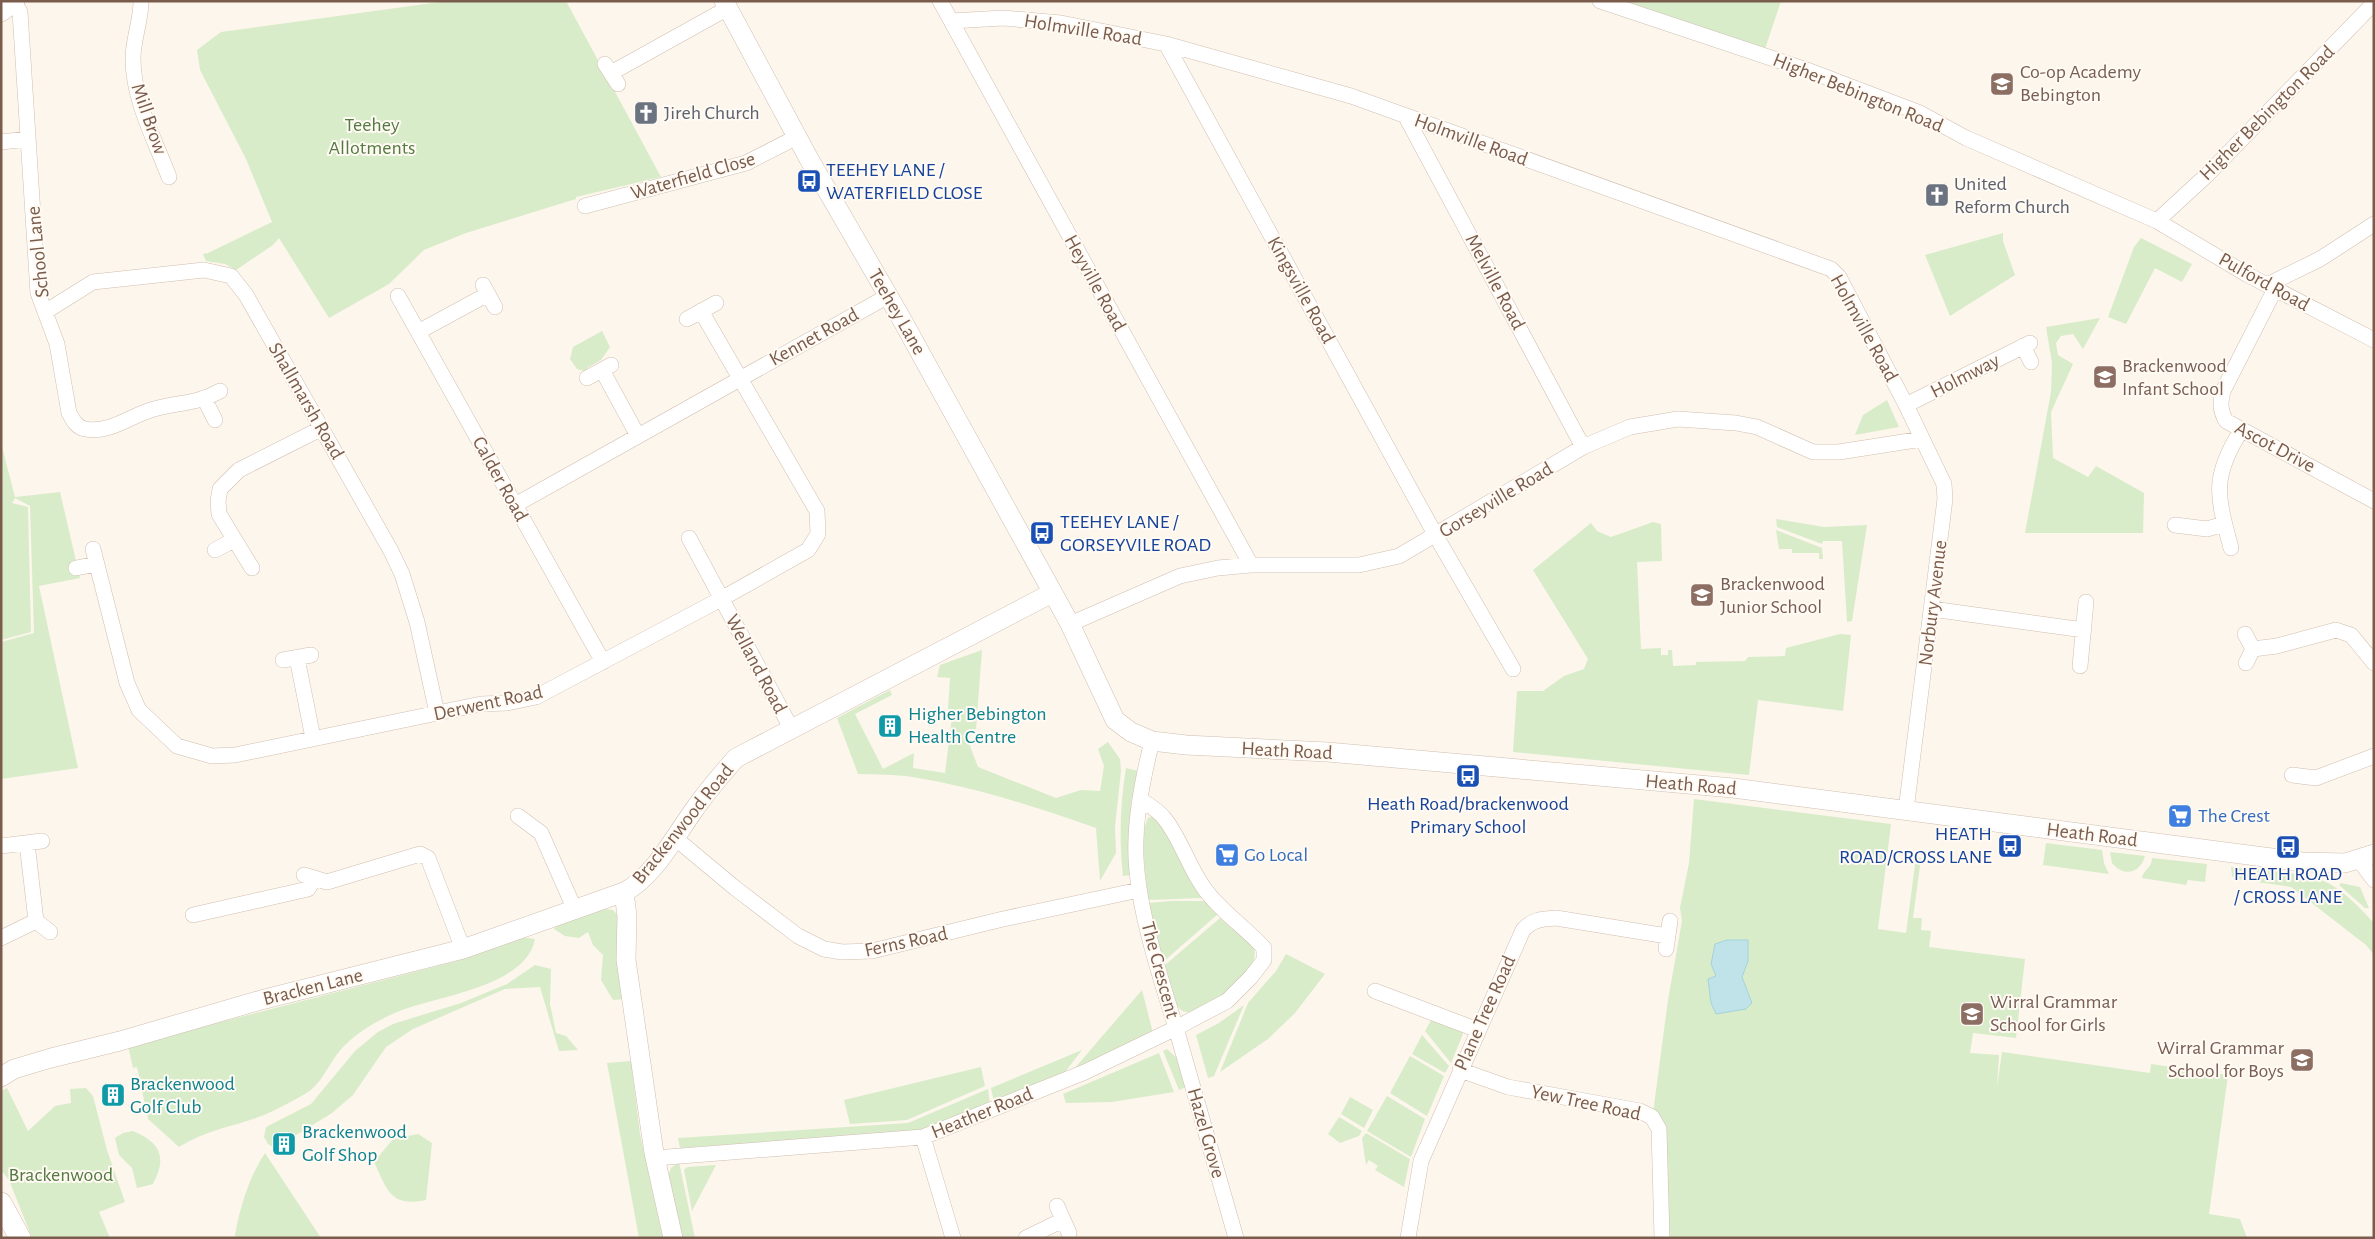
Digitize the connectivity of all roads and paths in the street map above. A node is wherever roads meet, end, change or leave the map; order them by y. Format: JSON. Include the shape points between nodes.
{"nodes":[{"id":1,"x":14,"y":1,"type":"edge"},
{"id":2,"x":141,"y":1,"type":"edge"},
{"id":3,"x":940,"y":1,"type":"edge"},
{"id":4,"x":1600,"y":1,"type":"edge"},
{"id":5,"x":2374,"y":3,"type":"edge"},
{"id":6,"x":726,"y":5,"type":"edge"},
{"id":7,"x":1,"y":11,"type":"edge"},
{"id":8,"x":951,"y":21,"type":"junction"},
{"id":9,"x":1166,"y":44,"type":"junction"},
{"id":10,"x":611,"y":74,"type":"dead end"},
{"id":11,"x":1406,"y":117,"type":"junction"},
{"id":12,"x":797,"y":137,"type":"junction"},
{"id":13,"x":28,"y":140,"type":"junction"},
{"id":14,"x":1,"y":142,"type":"edge"},
{"id":15,"x":169,"y":177,"type":"dead end"},
{"id":16,"x":585,"y":206,"type":"dead end"},
{"id":17,"x":2157,"y":221,"type":"junction"},
{"id":18,"x":2374,"y":224,"type":"edge"},
{"id":19,"x":2271,"y":287,"type":"junction"},
{"id":20,"x":488,"y":295,"type":"dead end"},
{"id":21,"x":398,"y":296,"type":"dead end"},
{"id":22,"x":888,"y":296,"type":"junction"},
{"id":23,"x":716,"y":302,"type":"dead end"},
{"id":24,"x":701,"y":311,"type":"junction"},
{"id":25,"x":45,"y":312,"type":"junction"},
{"id":26,"x":687,"y":319,"type":"dead end"},
{"id":27,"x":418,"y":332,"type":"junction"},
{"id":28,"x":2374,"y":340,"type":"edge"},
{"id":29,"x":2031,"y":362,"type":"dead end"},
{"id":30,"x":586,"y":378,"type":"dead end"},
{"id":31,"x":740,"y":378,"type":"junction"},
{"id":32,"x":220,"y":391,"type":"dead end"},
{"id":33,"x":205,"y":400,"type":"junction"},
{"id":34,"x":1906,"y":405,"type":"junction"},
{"id":35,"x":215,"y":420,"type":"dead end"},
{"id":36,"x":322,"y":428,"type":"junction"},
{"id":37,"x":2242,"y":430,"type":"junction"},
{"id":38,"x":638,"y":436,"type":"junction"},
{"id":39,"x":1922,"y":438,"type":"junction"},
{"id":40,"x":1584,"y":446,"type":"junction"},
{"id":41,"x":2374,"y":500,"type":"edge"},
{"id":42,"x":515,"y":505,"type":"junction"},
{"id":43,"x":2224,"y":524,"type":"junction"},
{"id":44,"x":2184,"y":530,"type":"dead end"},
{"id":45,"x":1436,"y":536,"type":"junction"},
{"id":46,"x":689,"y":538,"type":"dead end"},
{"id":47,"x":234,"y":540,"type":"junction"},
{"id":48,"x":2231,"y":548,"type":"dead end"},
{"id":49,"x":93,"y":549,"type":"dead end"},
{"id":50,"x":215,"y":550,"type":"dead end"},
{"id":51,"x":97,"y":564,"type":"junction"},
{"id":52,"x":1251,"y":565,"type":"junction"},
{"id":53,"x":76,"y":568,"type":"dead end"},
{"id":54,"x":252,"y":568,"type":"dead end"},
{"id":55,"x":1052,"y":593,"type":"junction"},
{"id":56,"x":721,"y":599,"type":"junction"},
{"id":57,"x":2086,"y":602,"type":"dead end"},
{"id":58,"x":1932,"y":609,"type":"junction"},
{"id":59,"x":1070,"y":624,"type":"junction"},
{"id":60,"x":2084,"y":630,"type":"junction"},
{"id":61,"x":2245,"y":634,"type":"dead end"},
{"id":62,"x":2253,"y":649,"type":"junction"},
{"id":63,"x":297,"y":658,"type":"dead end"},
{"id":64,"x":603,"y":662,"type":"junction"},
{"id":65,"x":2246,"y":663,"type":"dead end"},
{"id":66,"x":2374,"y":664,"type":"edge"},
{"id":67,"x":2080,"y":666,"type":"dead end"},
{"id":68,"x":1513,"y":669,"type":"dead end"},
{"id":69,"x":437,"y":713,"type":"junction"},
{"id":70,"x":791,"y":728,"type":"junction"},
{"id":71,"x":313,"y":738,"type":"junction"},
{"id":72,"x":1152,"y":741,"type":"junction"},
{"id":73,"x":2374,"y":756,"type":"edge"},
{"id":74,"x":2292,"y":775,"type":"dead end"},
{"id":75,"x":1140,"y":799,"type":"junction"},
{"id":76,"x":1906,"y":810,"type":"junction"},
{"id":77,"x":518,"y":816,"type":"dead end"},
{"id":78,"x":675,"y":838,"type":"junction"},
{"id":79,"x":1,"y":846,"type":"edge"},
{"id":80,"x":2366,"y":857,"type":"edge"},
{"id":81,"x":2374,"y":880,"type":"edge"},
{"id":82,"x":1139,"y":890,"type":"junction"},
{"id":83,"x":624,"y":892,"type":"junction"},
{"id":84,"x":575,"y":910,"type":"junction"},
{"id":85,"x":193,"y":915,"type":"dead end"},
{"id":86,"x":36,"y":921,"type":"junction"},
{"id":87,"x":50,"y":932,"type":"dead end"},
{"id":88,"x":1667,"y":935,"type":"dead end"},
{"id":89,"x":1,"y":938,"type":"edge"},
{"id":90,"x":463,"y":949,"type":"junction"},
{"id":91,"x":1375,"y":991,"type":"dead end"},
{"id":92,"x":1176,"y":1028,"type":"junction"},
{"id":93,"x":1478,"y":1030,"type":"junction"},
{"id":94,"x":1460,"y":1070,"type":"junction"},
{"id":95,"x":1,"y":1077,"type":"edge"},
{"id":96,"x":922,"y":1137,"type":"junction"},
{"id":97,"x":655,"y":1158,"type":"junction"},
{"id":98,"x":1,"y":1203,"type":"edge"},
{"id":99,"x":1057,"y":1206,"type":"dead end"},
{"id":100,"x":20,"y":1238,"type":"edge"},
{"id":101,"x":673,"y":1238,"type":"edge"},
{"id":102,"x":952,"y":1238,"type":"edge"},
{"id":103,"x":1026,"y":1238,"type":"edge"},
{"id":104,"x":1236,"y":1238,"type":"edge"},
{"id":105,"x":1408,"y":1238,"type":"edge"},
{"id":106,"x":1662,"y":1238,"type":"edge"}],
"edges":[{"from":1,"to":7,"type":"main road"},
{"from":1,"to":13,"type":"street","name":"School Lane","via":[[20,12]]},
{"from":2,"to":15,"type":"street","name":"Mill Brow","via":[[133,58],[135,80]]},
{"from":3,"to":8,"type":"street","name":"Heyville Road"},
{"from":4,"to":17,"type":"street","name":"Higher Bebington Road","via":[[1784,62],[1920,113],[1966,138]]},
{"from":5,"to":17,"type":"street","name":"Higher Bebington Road","via":[[2208,174]]},
{"from":6,"to":10,"type":"street"},
{"from":6,"to":12,"type":"street","name":"Teehey Lane"},
{"from":8,"to":9,"type":"street","name":"Holmville Road","via":[[1003,18],[1061,23]]},
{"from":8,"to":52,"type":"street","name":"Heyville Road"},
{"from":9,"to":11,"type":"street","name":"Holmville Road","via":[[1351,96]]},
{"from":9,"to":45,"type":"street","name":"Kingsville Road"},
{"from":11,"to":34,"type":"street","name":"Holmville Road","via":[[1832,269]]},
{"from":11,"to":40,"type":"street","name":"Melville Road"},
{"from":12,"to":16,"type":"street","name":"Waterfield Close","via":[[746,163]]},
{"from":12,"to":22,"type":"street","name":"Teehey Lane"},
{"from":13,"to":14,"type":"street"},
{"from":13,"to":25,"type":"street","name":"School Lane","via":[[38,293]]},
{"from":17,"to":19,"type":"street","name":"Pulford Road"},
{"from":18,"to":19,"type":"street"},
{"from":19,"to":28,"type":"street","name":"Pulford Road"},
{"from":19,"to":37,"type":"street","name":"Ascot Drive","via":[[2219,406],[2226,421]]},
{"from":20,"to":27,"type":"street"},
{"from":21,"to":27,"type":"street","name":"Calder Road"},
{"from":22,"to":31,"type":"street","name":"Kennet Road"},
{"from":22,"to":55,"type":"street","name":"Teehey Lane"},
{"from":23,"to":24,"type":"street"},
{"from":24,"to":26,"type":"street"},
{"from":24,"to":31,"type":"street"},
{"from":25,"to":33,"type":"street","name":"School Lane","via":[[57,344],[69,413],[74,423],[84,429],[106,428],[156,408]]},
{"from":25,"to":36,"type":"street","name":"Shallmarsh Road","via":[[93,282],[204,270],[231,276],[246,295]]},
{"from":27,"to":42,"type":"street","name":"Calder Road"},
{"from":29,"to":34,"type":"street","name":"Holmway","via":[[2026,344]]},
{"from":30,"to":38,"type":"street","via":[[607,367]]},
{"from":31,"to":38,"type":"street","name":"Kennet Road"},
{"from":31,"to":56,"type":"street","name":"Derwent Road","via":[[817,511],[818,534],[808,550]]},
{"from":32,"to":33,"type":"street","name":"School Lane"},
{"from":33,"to":35,"type":"street"},
{"from":34,"to":39,"type":"street","name":"Norbury Avenue"},
{"from":36,"to":47,"type":"street","via":[[239,470],[220,489],[219,514]]},
{"from":36,"to":69,"type":"street","name":"Shallmarsh Road","via":[[402,574],[417,622]]},
{"from":37,"to":41,"type":"street","name":"Ascot Drive"},
{"from":37,"to":43,"type":"street","via":[[2227,452],[2218,484]]},
{"from":38,"to":42,"type":"street","name":"Kennet Road"},
{"from":39,"to":40,"type":"street","name":"Gorseyville Road","via":[[1839,452],[1814,452],[1757,427],[1708,419],[1678,419],[1630,426]]},
{"from":39,"to":58,"type":"street","name":"Norbury Avenue","via":[[1944,484],[1945,499]]},
{"from":40,"to":45,"type":"street","name":"Gorseyville Road"},
{"from":42,"to":64,"type":"street","name":"Calder Road"},
{"from":43,"to":44,"type":"street"},
{"from":43,"to":48,"type":"street"},
{"from":45,"to":52,"type":"street","name":"Gorseyville Road","via":[[1399,556],[1379,562],[1359,565]]},
{"from":45,"to":68,"type":"street","name":"Kingsville Road"},
{"from":46,"to":56,"type":"street","name":"Welland Road"},
{"from":47,"to":50,"type":"street"},
{"from":47,"to":54,"type":"street"},
{"from":49,"to":51,"type":"street","name":"Derwent Road"},
{"from":51,"to":53,"type":"street"},
{"from":51,"to":71,"type":"street","name":"Derwent Road","via":[[134,703],[177,746],[212,756]]},
{"from":52,"to":59,"type":"street","name":"Gorseyville Road","via":[[1180,576]]},
{"from":55,"to":59,"type":"street","name":"Teehey Lane"},
{"from":55,"to":70,"type":"street","name":"Brackenwood Road"},
{"from":56,"to":64,"type":"street","name":"Derwent Road"},
{"from":56,"to":70,"type":"street","name":"Welland Road"},
{"from":57,"to":60,"type":"street"},
{"from":58,"to":60,"type":"street"},
{"from":58,"to":76,"type":"street","name":"Norbury Avenue"},
{"from":59,"to":72,"type":"street","name":"Heath Road","via":[[1115,720],[1131,732]]},
{"from":60,"to":67,"type":"street"},
{"from":61,"to":62,"type":"street"},
{"from":62,"to":65,"type":"street"},
{"from":62,"to":66,"type":"street","via":[[2336,630],[2351,635]]},
{"from":63,"to":71,"type":"street"},
{"from":64,"to":69,"type":"street","name":"Derwent Road","via":[[536,697]]},
{"from":69,"to":71,"type":"street","name":"Derwent Road"},
{"from":70,"to":78,"type":"street","name":"Brackenwood Road","via":[[736,758],[715,781]]},
{"from":72,"to":75,"type":"street","name":"The Crescent"},
{"from":72,"to":76,"type":"street","name":"Heath Road","via":[[1336,753],[1733,788]]},
{"from":73,"to":74,"type":"street","via":[[2316,778]]},
{"from":75,"to":82,"type":"street","name":"The Crescent","via":[[1136,840]]},
{"from":75,"to":92,"type":"street","name":"The Crescent","via":[[1164,816],[1205,890],[1264,948],[1264,960],[1227,1001]]},
{"from":76,"to":80,"type":"street","name":"Heath Road","via":[[2302,862],[2344,863]]},
{"from":77,"to":84,"type":"street","via":[[541,833]]},
{"from":78,"to":82,"type":"street","name":"Ferns Road","via":[[798,936],[824,949],[842,952],[872,951]]},
{"from":78,"to":83,"type":"street","name":"Brackenwood Road","via":[[637,886]]},
{"from":79,"to":86,"type":"street","via":[[34,842]]},
{"from":80,"to":81,"type":"street"},
{"from":82,"to":92,"type":"street","name":"The Crescent"},
{"from":83,"to":84,"type":"street","name":"Bracken Lane"},
{"from":83,"to":97,"type":"street","name":"Brackenwood Road","via":[[626,960]]},
{"from":84,"to":90,"type":"street","name":"Bracken Lane"},
{"from":85,"to":90,"type":"street","via":[[308,890],[309,877],[327,882],[420,854],[428,858]]},
{"from":86,"to":87,"type":"street"},
{"from":86,"to":89,"type":"street"},
{"from":88,"to":93,"type":"street","name":"Plane Tree Road","via":[[1556,918],[1531,922],[1519,938]]},
{"from":90,"to":95,"type":"street","name":"Bracken Lane","via":[[51,1058]]},
{"from":91,"to":93,"type":"street"},
{"from":92,"to":96,"type":"street","name":"Heather Road","via":[[1085,1072]]},
{"from":92,"to":104,"type":"street","name":"Hazel Grove"},
{"from":93,"to":94,"type":"street","name":"Plane Tree Road"},
{"from":94,"to":105,"type":"street","name":"Plane Tree Road","via":[[1421,1161]]},
{"from":94,"to":106,"type":"street","name":"Yew Tree Road","via":[[1508,1087],[1640,1111],[1652,1117],[1659,1129]]},
{"from":96,"to":97,"type":"street","name":"Heather Road"},
{"from":96,"to":102,"type":"street"},
{"from":97,"to":101,"type":"street","name":"Brackenwood Road"},
{"from":98,"to":100,"type":"main road"},
{"from":99,"to":103,"type":"street","via":[[1066,1226]]}]}
